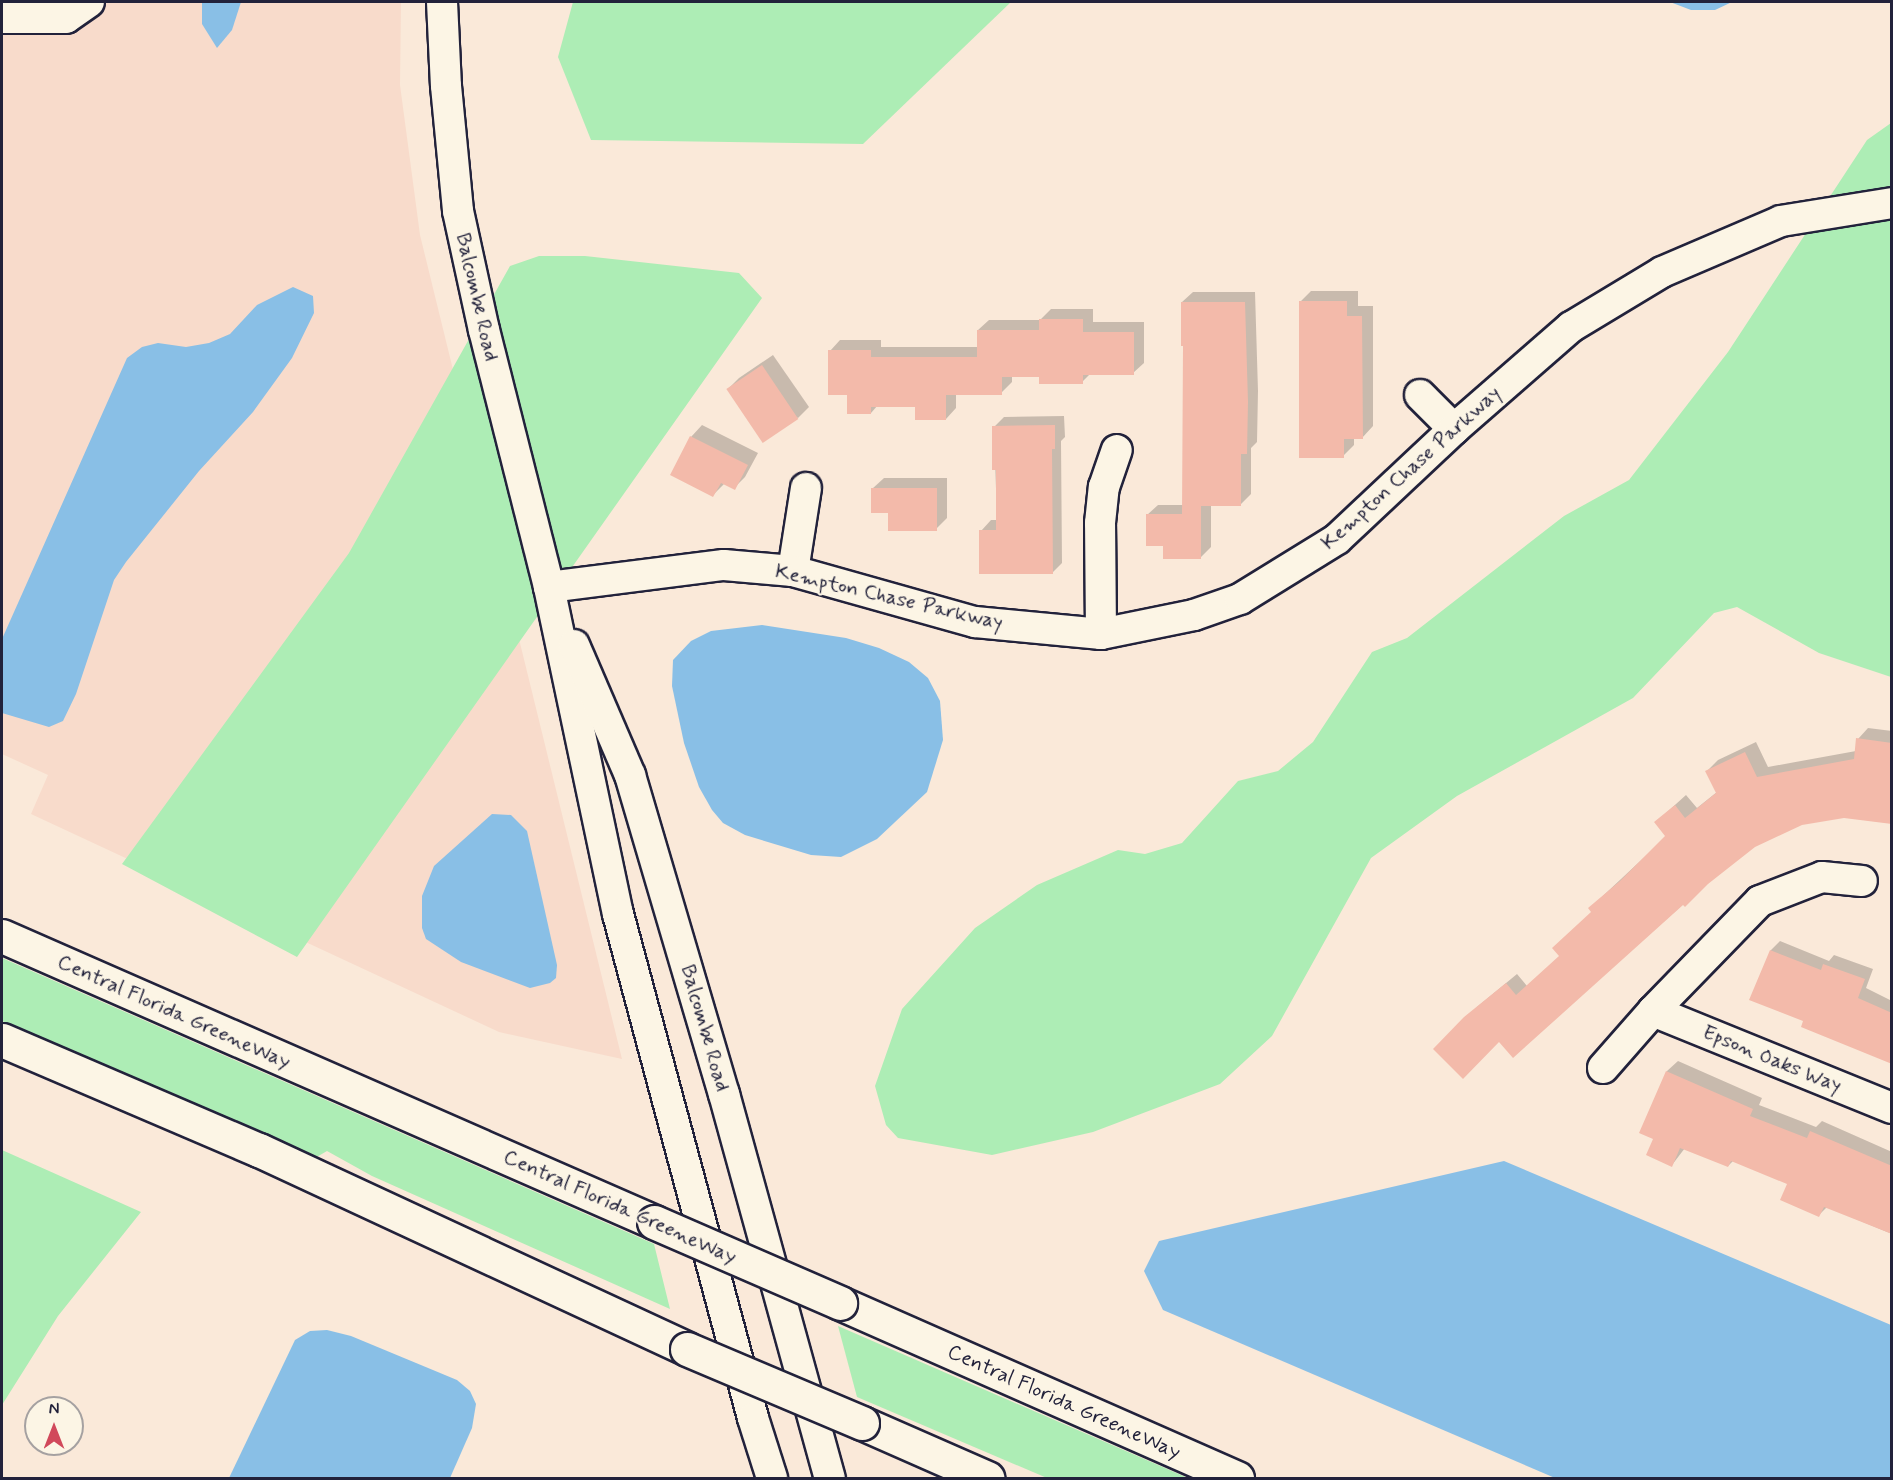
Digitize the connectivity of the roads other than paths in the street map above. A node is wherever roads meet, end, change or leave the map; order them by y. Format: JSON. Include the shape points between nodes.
{"nodes":[{"id":1,"x":89,"y":2,"type":"edge"},
{"id":2,"x":442,"y":2,"type":"edge"},
{"id":3,"x":2,"y":18,"type":"edge"},
{"id":4,"x":1892,"y":203,"type":"edge"},
{"id":5,"x":1420,"y":395,"type":"dead end"},
{"id":6,"x":1454,"y":429,"type":"junction"},
{"id":7,"x":1117,"y":450,"type":"dead end"},
{"id":8,"x":806,"y":488,"type":"dead end"},
{"id":9,"x":793,"y":571,"type":"junction"},
{"id":10,"x":549,"y":587,"type":"junction"},
{"id":11,"x":1101,"y":634,"type":"junction"},
{"id":12,"x":1862,"y":880,"type":"dead end"},
{"id":13,"x":2,"y":913,"type":"edge"},
{"id":14,"x":2,"y":936,"type":"edge"},
{"id":15,"x":1653,"y":1011,"type":"junction"},
{"id":16,"x":2,"y":1040,"type":"edge"},
{"id":17,"x":297,"y":1066,"type":"junction"},
{"id":18,"x":1603,"y":1068,"type":"dead end"},
{"id":19,"x":1892,"y":1108,"type":"edge"},
{"id":20,"x":772,"y":1479,"type":"edge"},
{"id":21,"x":830,"y":1479,"type":"edge"},
{"id":22,"x":987,"y":1479,"type":"edge"},
{"id":23,"x":1237,"y":1479,"type":"edge"}],
"edges":[{"from":1,"to":3,"type":"street","via":[[66,18]]},
{"from":2,"to":10,"type":"street","name":"Balcombe Road","via":[[458,211]]},
{"from":4,"to":6,"type":"street","name":"Kempton Chase Parkway","via":[[1781,221],[1662,272],[1571,327]]},
{"from":5,"to":6,"type":"street"},
{"from":6,"to":11,"type":"street","name":"Kempton Chase Parkway","via":[[1338,539],[1240,598],[1194,615]]},
{"from":7,"to":11,"type":"street","via":[[1104,487],[1100,524]]},
{"from":8,"to":9,"type":"street"},
{"from":9,"to":10,"type":"street","name":"Kempton Chase Parkway","via":[[724,565]]},
{"from":9,"to":11,"type":"street","name":"Kempton Chase Parkway","via":[[975,622]]},
{"from":10,"to":20,"type":"street","name":"Balcombe Road","via":[[618,914]]},
{"from":10,"to":21,"type":"street","name":"Balcombe Road","via":[[630,775],[724,1094]]},
{"from":12,"to":15,"type":"street","via":[[1822,877],[1760,901]]},
{"from":13,"to":17,"type":"highway"},
{"from":14,"to":17,"type":"highway","name":"Central Florida GreeneWay"},
{"from":15,"to":18,"type":"street"},
{"from":15,"to":19,"type":"street","name":"Epson Oaks Way"},
{"from":16,"to":22,"type":"highway","bridge":true,"via":[[259,1150],[687,1349]]},
{"from":17,"to":23,"type":"highway","name":"Central Florida GreeneWay","bridge":true}]}
